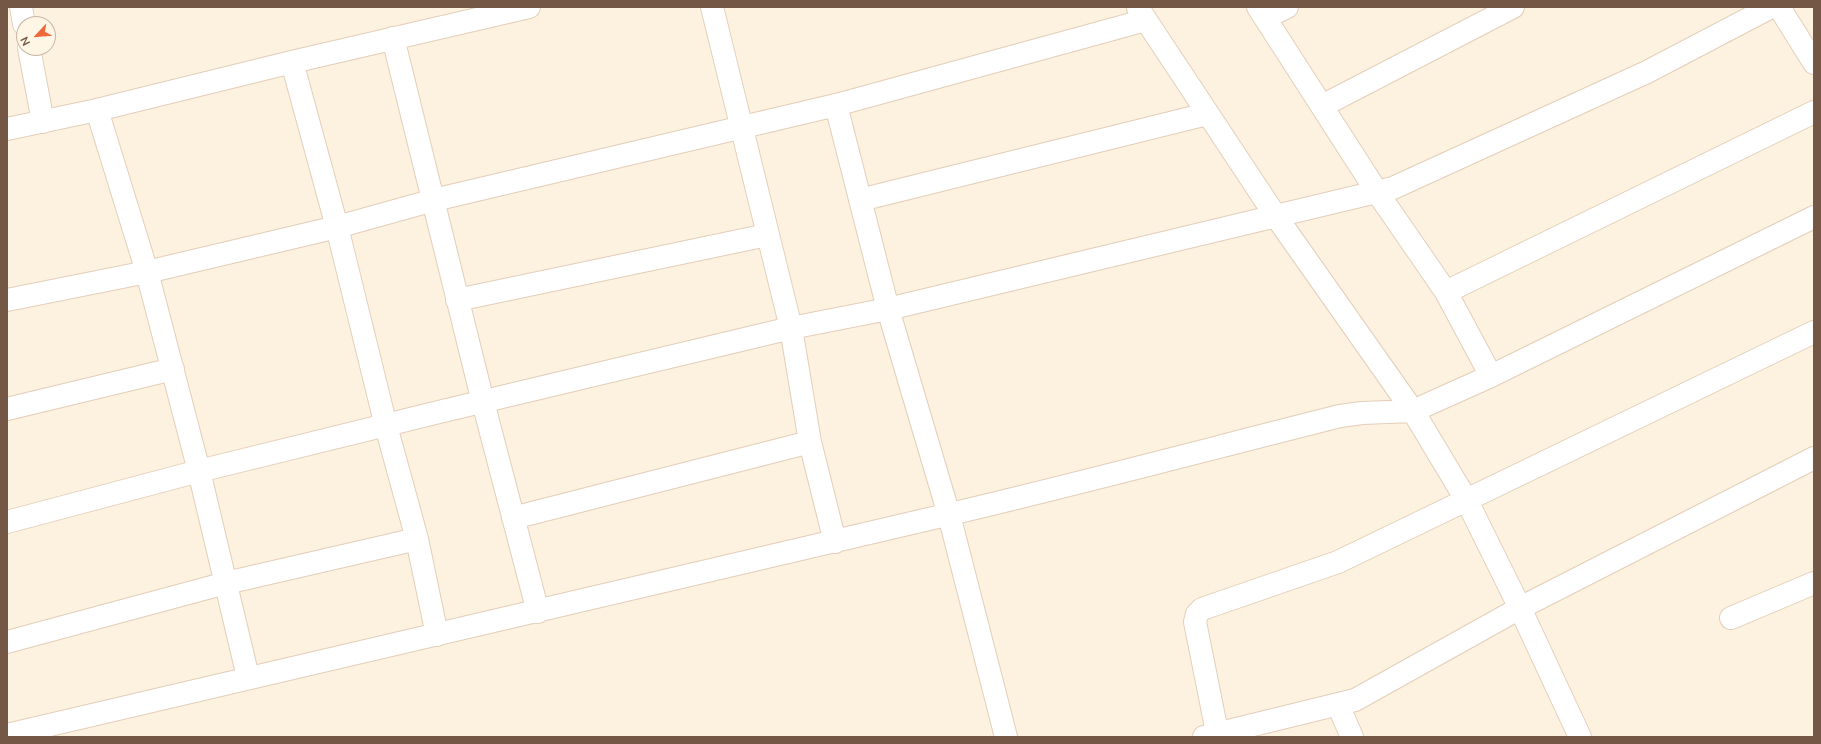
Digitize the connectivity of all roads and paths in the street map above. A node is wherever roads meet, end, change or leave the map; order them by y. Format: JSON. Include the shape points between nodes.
{"nodes":[{"id":1,"x":529,"y":7,"type":"edge"},
{"id":2,"x":712,"y":7,"type":"edge"},
{"id":3,"x":1287,"y":7,"type":"edge"},
{"id":4,"x":1513,"y":7,"type":"edge"},
{"id":5,"x":1771,"y":7,"type":"edge"},
{"id":6,"x":1779,"y":7,"type":"edge"},
{"id":7,"x":1262,"y":12,"type":"edge"},
{"id":8,"x":1141,"y":14,"type":"edge"},
{"id":9,"x":393,"y":38,"type":"junction"},
{"id":10,"x":31,"y":56,"type":"edge"},
{"id":11,"x":292,"y":62,"type":"junction"},
{"id":12,"x":1814,"y":63,"type":"edge"},
{"id":13,"x":836,"y":105,"type":"junction"},
{"id":14,"x":1322,"y":106,"type":"junction"},
{"id":15,"x":97,"y":110,"type":"junction"},
{"id":16,"x":1814,"y":112,"type":"edge"},
{"id":17,"x":1207,"y":114,"type":"junction"},
{"id":18,"x":43,"y":122,"type":"junction"},
{"id":19,"x":740,"y":127,"type":"junction"},
{"id":20,"x":7,"y":129,"type":"edge"},
{"id":21,"x":1377,"y":192,"type":"junction"},
{"id":22,"x":434,"y":200,"type":"junction"},
{"id":23,"x":860,"y":200,"type":"junction"},
{"id":24,"x":1274,"y":215,"type":"junction"},
{"id":25,"x":1814,"y":217,"type":"edge"},
{"id":26,"x":337,"y":227,"type":"junction"},
{"id":27,"x":767,"y":235,"type":"junction"},
{"id":28,"x":147,"y":272,"type":"junction"},
{"id":29,"x":1446,"y":292,"type":"junction"},
{"id":30,"x":7,"y":300,"type":"edge"},
{"id":31,"x":457,"y":300,"type":"junction"},
{"id":32,"x":888,"y":309,"type":"junction"},
{"id":33,"x":791,"y":328,"type":"junction"},
{"id":34,"x":1814,"y":332,"type":"edge"},
{"id":35,"x":172,"y":370,"type":"junction"},
{"id":36,"x":1491,"y":376,"type":"junction"},
{"id":37,"x":483,"y":402,"type":"junction"},
{"id":38,"x":7,"y":409,"type":"edge"},
{"id":39,"x":1413,"y":411,"type":"junction"},
{"id":40,"x":386,"y":426,"type":"junction"},
{"id":41,"x":810,"y":442,"type":"junction"},
{"id":42,"x":1814,"y":458,"type":"edge"},
{"id":43,"x":199,"y":471,"type":"junction"},
{"id":44,"x":1467,"y":501,"type":"junction"},
{"id":45,"x":949,"y":515,"type":"junction"},
{"id":46,"x":513,"y":518,"type":"junction"},
{"id":47,"x":7,"y":522,"type":"edge"},
{"id":48,"x":417,"y":539,"type":"junction"},
{"id":49,"x":835,"y":542,"type":"junction"},
{"id":50,"x":226,"y":583,"type":"junction"},
{"id":51,"x":1814,"y":583,"type":"edge"},
{"id":52,"x":1520,"y":608,"type":"junction"},
{"id":53,"x":538,"y":612,"type":"junction"},
{"id":54,"x":1731,"y":618,"type":"dead end"},
{"id":55,"x":437,"y":635,"type":"junction"},
{"id":56,"x":7,"y":642,"type":"edge"},
{"id":57,"x":248,"y":677,"type":"junction"},
{"id":58,"x":1338,"y":705,"type":"junction"},
{"id":59,"x":7,"y":735,"type":"edge"},
{"id":60,"x":1213,"y":736,"type":"edge"},
{"id":61,"x":1006,"y":737,"type":"edge"},
{"id":62,"x":1352,"y":737,"type":"edge"},
{"id":63,"x":1580,"y":737,"type":"edge"}],
"edges":[{"from":1,"to":9,"type":"street"},
{"from":2,"to":19,"type":"street"},
{"from":3,"to":7,"type":"street"},
{"from":4,"to":14,"type":"street"},
{"from":5,"to":21,"type":"street","via":[[1647,72],[1402,184]]},
{"from":6,"to":12,"type":"street"},
{"from":7,"to":14,"type":"street"},
{"from":8,"to":13,"type":"street"},
{"from":8,"to":17,"type":"street"},
{"from":9,"to":11,"type":"street"},
{"from":9,"to":22,"type":"street"},
{"from":10,"to":18,"type":"street"},
{"from":11,"to":15,"type":"street"},
{"from":11,"to":26,"type":"street"},
{"from":13,"to":19,"type":"street"},
{"from":13,"to":23,"type":"street"},
{"from":14,"to":21,"type":"street"},
{"from":15,"to":18,"type":"street"},
{"from":15,"to":28,"type":"street"},
{"from":16,"to":29,"type":"street"},
{"from":17,"to":23,"type":"street"},
{"from":17,"to":24,"type":"street"},
{"from":18,"to":20,"type":"street"},
{"from":19,"to":22,"type":"street"},
{"from":19,"to":27,"type":"street"},
{"from":21,"to":24,"type":"street"},
{"from":21,"to":29,"type":"street"},
{"from":22,"to":26,"type":"street"},
{"from":22,"to":31,"type":"street"},
{"from":23,"to":32,"type":"street"},
{"from":24,"to":32,"type":"street"},
{"from":24,"to":39,"type":"street"},
{"from":25,"to":36,"type":"street"},
{"from":26,"to":28,"type":"street"},
{"from":26,"to":40,"type":"street"},
{"from":27,"to":31,"type":"street"},
{"from":27,"to":33,"type":"street"},
{"from":28,"to":30,"type":"street"},
{"from":28,"to":35,"type":"street"},
{"from":29,"to":36,"type":"street"},
{"from":31,"to":37,"type":"street"},
{"from":32,"to":33,"type":"street"},
{"from":32,"to":45,"type":"street"},
{"from":33,"to":37,"type":"street"},
{"from":33,"to":41,"type":"street"},
{"from":34,"to":44,"type":"street"},
{"from":35,"to":38,"type":"street"},
{"from":35,"to":43,"type":"street"},
{"from":36,"to":39,"type":"street"},
{"from":37,"to":40,"type":"street"},
{"from":37,"to":46,"type":"street"},
{"from":39,"to":44,"type":"street"},
{"from":39,"to":45,"type":"street","via":[[1340,416]]},
{"from":40,"to":43,"type":"street"},
{"from":40,"to":48,"type":"street"},
{"from":41,"to":46,"type":"street"},
{"from":41,"to":49,"type":"street"},
{"from":42,"to":52,"type":"street"},
{"from":43,"to":47,"type":"street"},
{"from":43,"to":50,"type":"street"},
{"from":44,"to":52,"type":"street"},
{"from":44,"to":60,"type":"street","via":[[1327,567],[1202,609],[1197,614],[1195,622]]},
{"from":45,"to":49,"type":"street"},
{"from":45,"to":61,"type":"street"},
{"from":46,"to":53,"type":"street"},
{"from":48,"to":50,"type":"street"},
{"from":48,"to":55,"type":"street"},
{"from":49,"to":53,"type":"street"},
{"from":50,"to":56,"type":"street"},
{"from":50,"to":57,"type":"street"},
{"from":51,"to":54,"type":"street"},
{"from":52,"to":58,"type":"street","via":[[1355,700]]},
{"from":52,"to":63,"type":"street"},
{"from":53,"to":55,"type":"street"},
{"from":55,"to":57,"type":"street"},
{"from":57,"to":59,"type":"street"},
{"from":58,"to":60,"type":"street"},
{"from":58,"to":62,"type":"street"}]}
